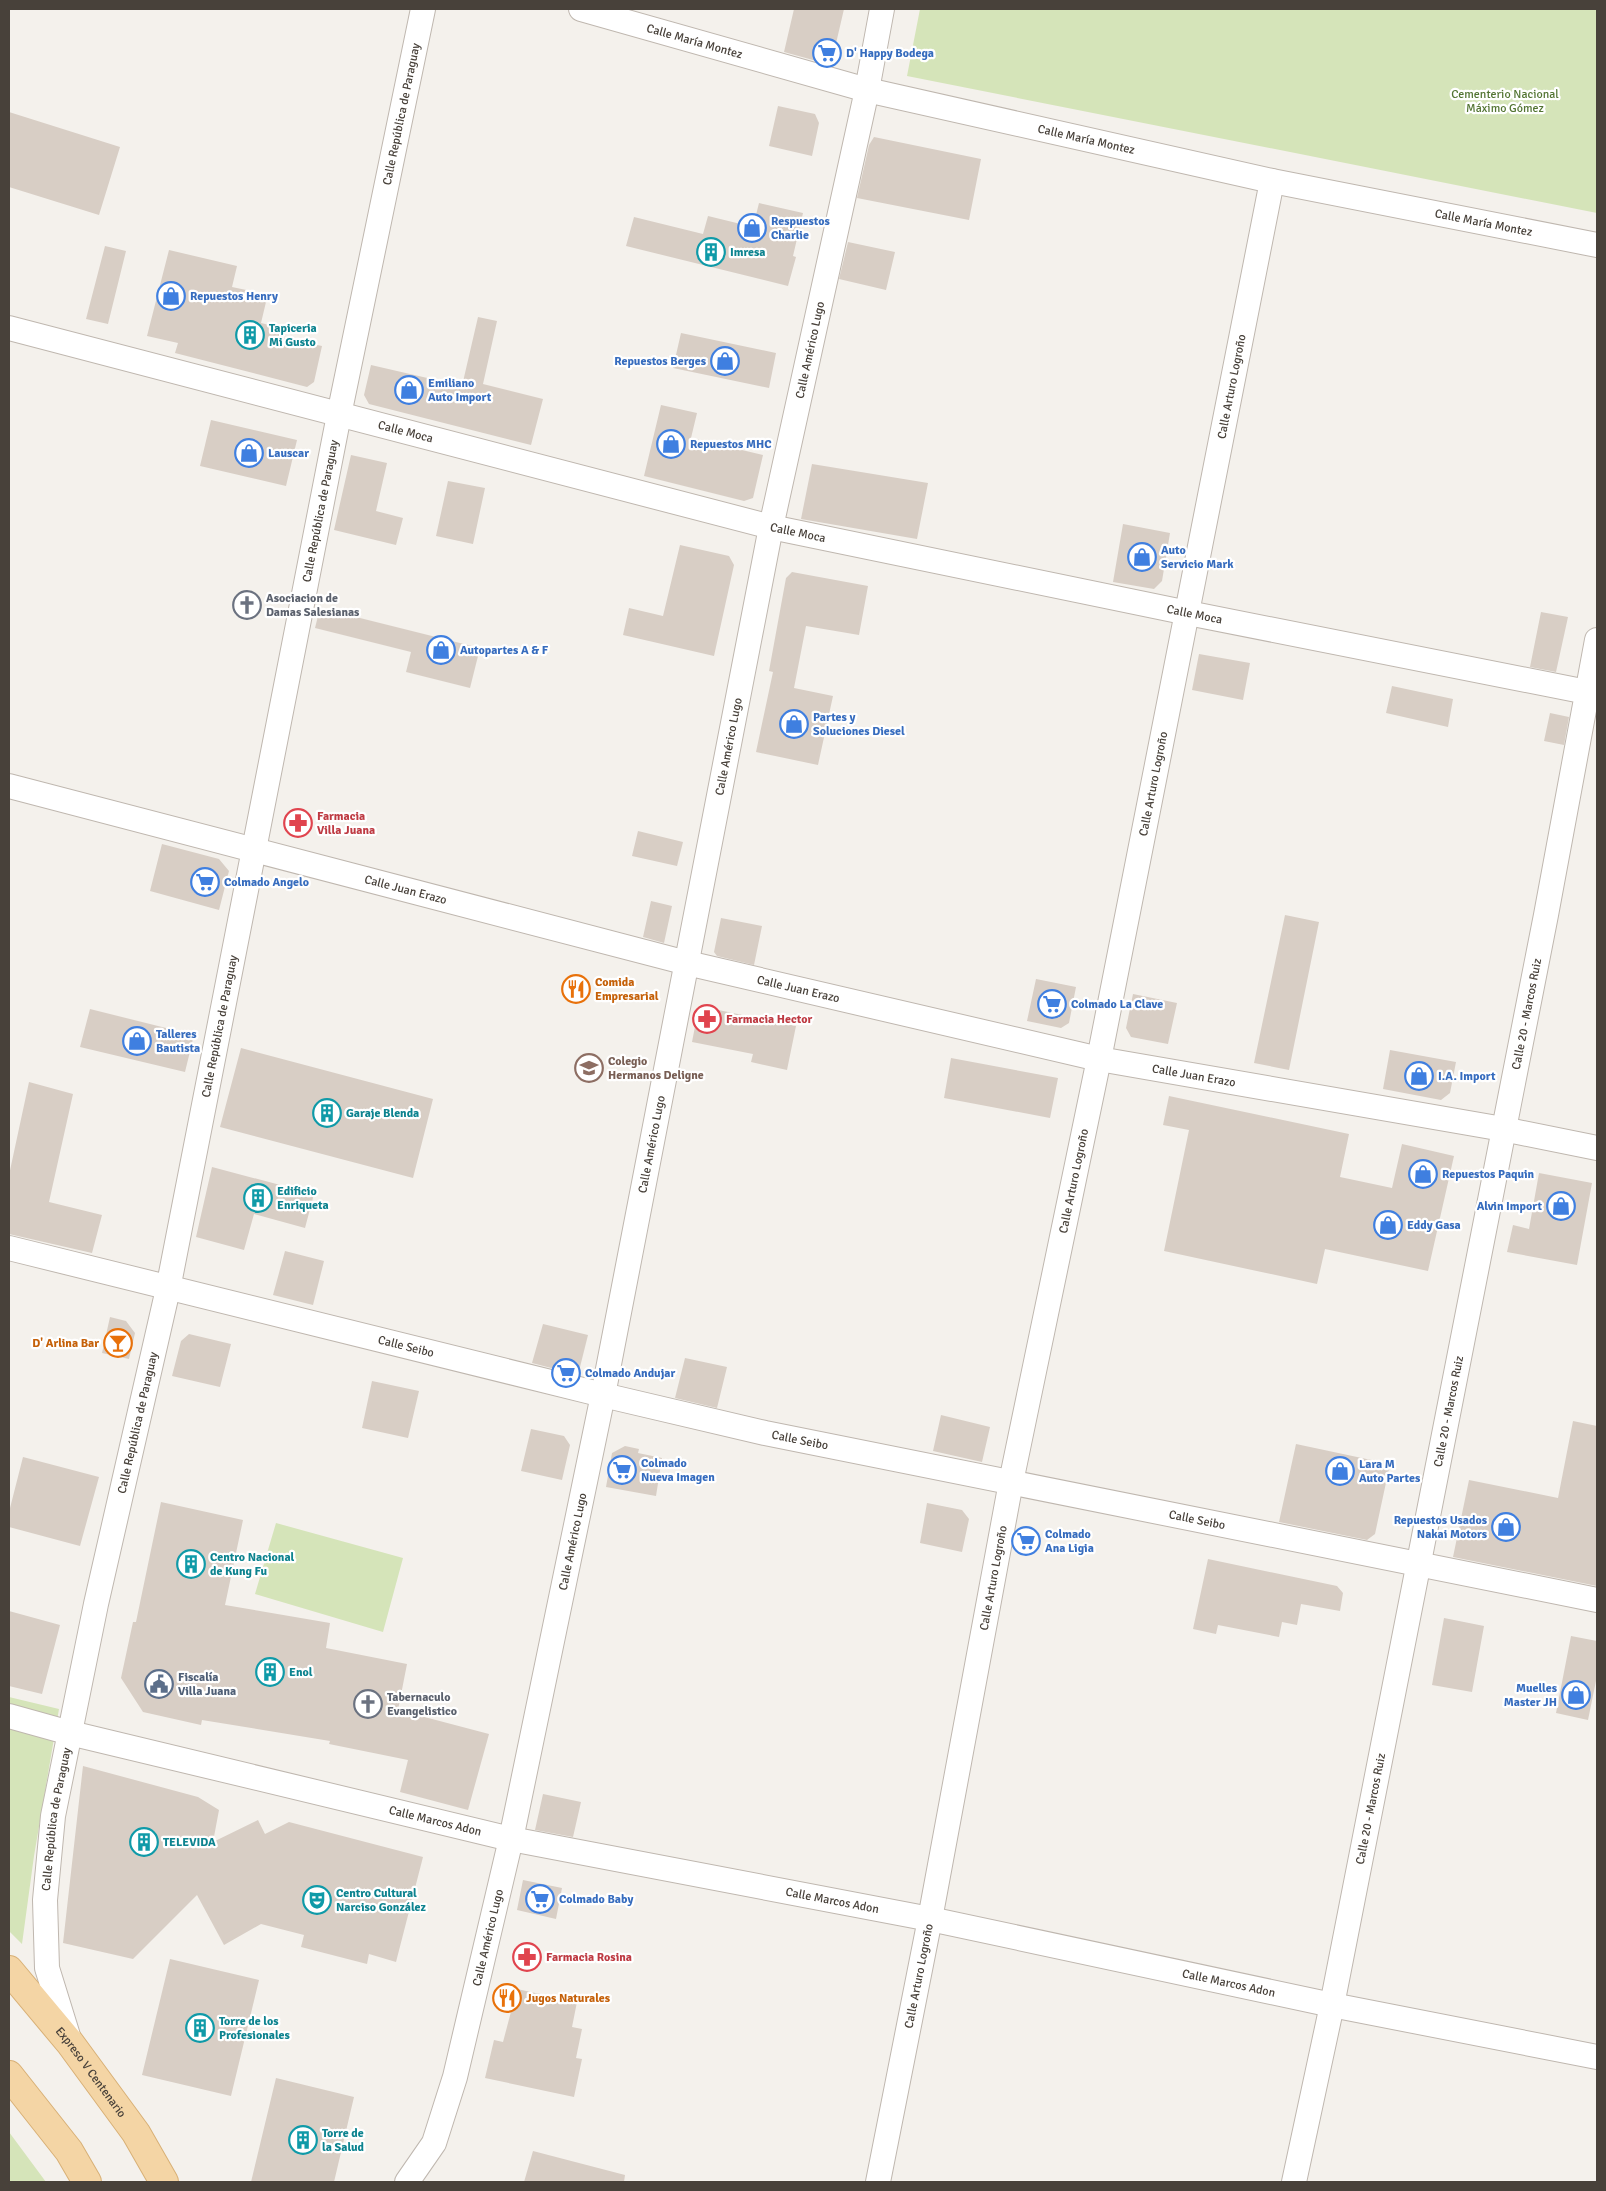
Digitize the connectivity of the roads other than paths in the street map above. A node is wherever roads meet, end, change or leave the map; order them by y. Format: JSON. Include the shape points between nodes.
{"nodes":[{"id":1,"x":423,"y":9,"type":"edge"},
{"id":2,"x":581,"y":9,"type":"edge"},
{"id":3,"x":882,"y":9,"type":"edge"},
{"id":4,"x":867,"y":90,"type":"junction"},
{"id":5,"x":1272,"y":181,"type":"junction"},
{"id":6,"x":1597,"y":245,"type":"edge"},
{"id":7,"x":9,"y":328,"type":"edge"},
{"id":8,"x":339,"y":414,"type":"junction"},
{"id":9,"x":771,"y":527,"type":"junction"},
{"id":10,"x":1188,"y":613,"type":"junction"},
{"id":11,"x":1597,"y":640,"type":"edge"},
{"id":12,"x":1592,"y":692,"type":"edge"},
{"id":13,"x":9,"y":786,"type":"edge"},
{"id":14,"x":254,"y":850,"type":"junction"},
{"id":15,"x":687,"y":963,"type":"junction"},
{"id":16,"x":1098,"y":1059,"type":"junction"},
{"id":17,"x":1504,"y":1129,"type":"junction"},
{"id":18,"x":1597,"y":1148,"type":"edge"},
{"id":19,"x":9,"y":1248,"type":"edge"},
{"id":20,"x":168,"y":1289,"type":"junction"},
{"id":21,"x":602,"y":1395,"type":"junction"},
{"id":22,"x":1011,"y":1482,"type":"junction"},
{"id":23,"x":1418,"y":1564,"type":"junction"},
{"id":24,"x":1597,"y":1600,"type":"edge"},
{"id":25,"x":9,"y":1716,"type":"edge"},
{"id":26,"x":70,"y":1733,"type":"junction"},
{"id":27,"x":511,"y":1839,"type":"junction"},
{"id":28,"x":930,"y":1919,"type":"junction"},
{"id":29,"x":9,"y":1970,"type":"edge"},
{"id":30,"x":1332,"y":2005,"type":"junction"},
{"id":31,"x":70,"y":2043,"type":"junction"},
{"id":32,"x":1597,"y":2057,"type":"edge"},
{"id":33,"x":9,"y":2075,"type":"edge"},
{"id":34,"x":87,"y":2182,"type":"edge"},
{"id":35,"x":164,"y":2182,"type":"edge"},
{"id":36,"x":407,"y":2182,"type":"edge"},
{"id":37,"x":878,"y":2182,"type":"edge"},
{"id":38,"x":1294,"y":2182,"type":"edge"}],
"edges":[{"from":1,"to":8,"type":"street","name":"Calle República de Paraguay"},
{"from":2,"to":4,"type":"street","name":"Calle María Montez"},
{"from":3,"to":4,"type":"street","name":"Calle Américo Lugo"},
{"from":4,"to":5,"type":"street","name":"Calle María Montez"},
{"from":4,"to":9,"type":"street","name":"Calle Américo Lugo"},
{"from":5,"to":6,"type":"street","name":"Calle María Montez"},
{"from":5,"to":10,"type":"street","name":"Calle Arturo Logroño"},
{"from":7,"to":8,"type":"street","name":"Calle Moca"},
{"from":8,"to":9,"type":"street","name":"Calle Moca"},
{"from":8,"to":14,"type":"street","name":"Calle República de Paraguay"},
{"from":9,"to":10,"type":"street","name":"Calle Moca"},
{"from":9,"to":15,"type":"street","name":"Calle Américo Lugo"},
{"from":10,"to":12,"type":"street","name":"Calle Moca"},
{"from":10,"to":16,"type":"street","name":"Calle Arturo Logroño"},
{"from":11,"to":12,"type":"street","name":"Calle 20 - Marcos Ruiz"},
{"from":12,"to":17,"type":"street","name":"Calle 20 - Marcos Ruiz"},
{"from":13,"to":14,"type":"street","name":"Calle Juan Erazo"},
{"from":14,"to":15,"type":"street","name":"Calle Juan Erazo"},
{"from":14,"to":20,"type":"street","name":"Calle República de Paraguay"},
{"from":15,"to":16,"type":"street","name":"Calle Juan Erazo"},
{"from":15,"to":21,"type":"street","name":"Calle Américo Lugo"},
{"from":16,"to":17,"type":"street","name":"Calle Juan Erazo"},
{"from":16,"to":22,"type":"street","name":"Calle Arturo Logroño"},
{"from":17,"to":18,"type":"street","name":"Calle Juan Erazo"},
{"from":17,"to":23,"type":"street","name":"Calle 20 - Marcos Ruiz"},
{"from":19,"to":20,"type":"street","name":"Calle Seibo"},
{"from":20,"to":21,"type":"street","name":"Calle Seibo"},
{"from":20,"to":26,"type":"street","name":"Calle República de Paraguay"},
{"from":21,"to":22,"type":"street","name":"Calle Seibo"},
{"from":21,"to":27,"type":"street","name":"Calle Américo Lugo"},
{"from":22,"to":23,"type":"street","name":"Calle Seibo"},
{"from":22,"to":28,"type":"street","name":"Calle Arturo Logroño"},
{"from":23,"to":24,"type":"street","name":"Calle Seibo"},
{"from":23,"to":30,"type":"street","name":"Calle 20 - Marcos Ruiz"},
{"from":25,"to":26,"type":"street"},
{"from":26,"to":27,"type":"street","name":"Calle Marcos Adon"},
{"from":26,"to":31,"type":"street","name":"Calle República de Paraguay","via":[[53,1816],[45,1900],[47,1968]]},
{"from":27,"to":28,"type":"street","name":"Calle Marcos Adon"},
{"from":27,"to":36,"type":"street","name":"Calle Américo Lugo","via":[[455,2077],[434,2143]]},
{"from":28,"to":30,"type":"street","name":"Calle Marcos Adon"},
{"from":28,"to":37,"type":"street","name":"Calle Arturo Logroño"},
{"from":29,"to":31,"type":"main road","name":"Expreso V Centenario"},
{"from":30,"to":32,"type":"street","name":"Calle Marcos Adon"},
{"from":30,"to":38,"type":"street","name":"Calle 20 - Marcos Ruiz"},
{"from":31,"to":35,"type":"main road","name":"Expreso V Centenario","via":[[136,2133]]},
{"from":33,"to":34,"type":"main road","via":[[69,2151]]}]}
